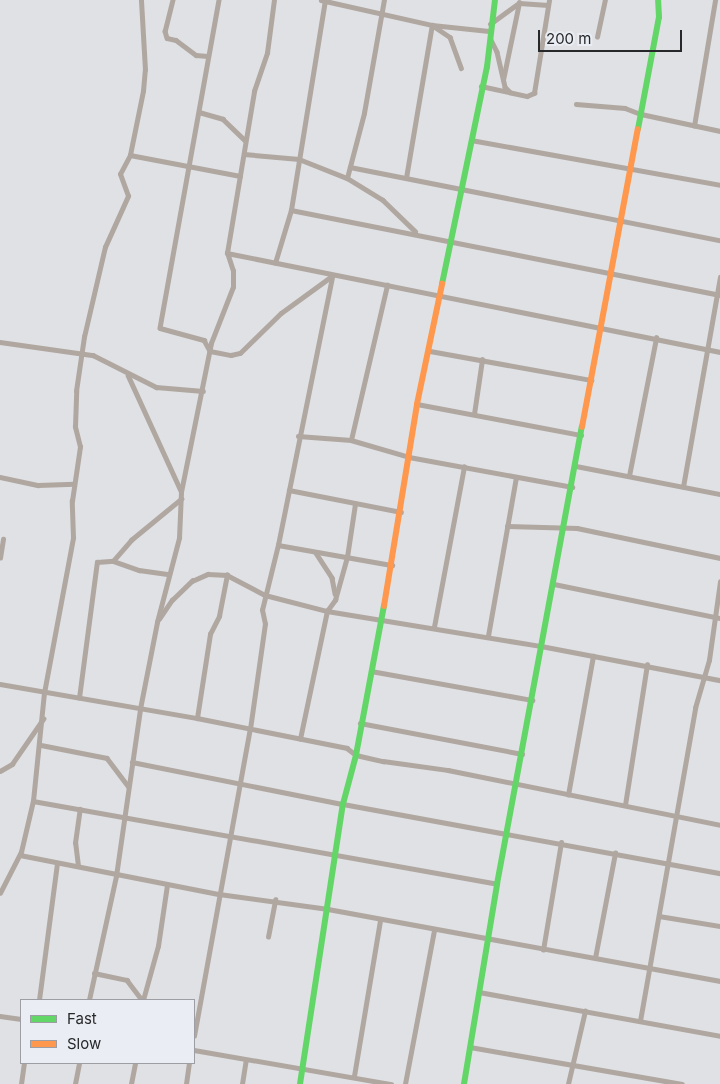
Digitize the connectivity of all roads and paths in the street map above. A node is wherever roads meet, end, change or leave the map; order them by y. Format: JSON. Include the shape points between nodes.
{"nodes":[{"id":1,"x":140,"y":0,"type":"edge"},
{"id":2,"x":173,"y":0,"type":"edge"},
{"id":3,"x":219,"y":0,"type":"edge"},
{"id":4,"x":274,"y":0,"type":"edge"},
{"id":5,"x":323,"y":0,"type":"edge"},
{"id":6,"x":384,"y":0,"type":"edge"},
{"id":7,"x":495,"y":0,"type":"edge"},
{"id":8,"x":605,"y":0,"type":"edge"},
{"id":9,"x":658,"y":0,"type":"edge"},
{"id":10,"x":715,"y":0,"type":"edge"},
{"id":11,"x":548,"y":3,"type":"edge"},
{"id":12,"x":519,"y":4,"type":"junction"},
{"id":13,"x":382,"y":12,"type":"junction"},
{"id":14,"x":432,"y":25,"type":"junction"},
{"id":15,"x":489,"y":28,"type":"junction"},
{"id":16,"x":597,"y":37,"type":"dead end"},
{"id":17,"x":490,"y":40,"type":"junction"},
{"id":18,"x":207,"y":56,"type":"junction"},
{"id":19,"x":461,"y":68,"type":"dead end"},
{"id":20,"x":503,"y":80,"type":"junction"},
{"id":21,"x":481,"y":86,"type":"junction"},
{"id":22,"x":510,"y":92,"type":"junction"},
{"id":23,"x":576,"y":104,"type":"dead end"},
{"id":24,"x":199,"y":112,"type":"junction"},
{"id":25,"x":641,"y":114,"type":"junction"},
{"id":26,"x":694,"y":126,"type":"junction"},
{"id":27,"x":720,"y":131,"type":"edge"},
{"id":28,"x":245,"y":140,"type":"junction"},
{"id":29,"x":471,"y":140,"type":"junction"},
{"id":30,"x":130,"y":154,"type":"junction"},
{"id":31,"x":244,"y":154,"type":"junction"},
{"id":32,"x":299,"y":159,"type":"junction"},
{"id":33,"x":189,"y":166,"type":"junction"},
{"id":34,"x":350,"y":167,"type":"junction"},
{"id":35,"x":630,"y":169,"type":"junction"},
{"id":36,"x":240,"y":176,"type":"junction"},
{"id":37,"x":348,"y":178,"type":"junction"},
{"id":38,"x":406,"y":178,"type":"junction"},
{"id":39,"x":720,"y":186,"type":"edge"},
{"id":40,"x":463,"y":190,"type":"junction"},
{"id":41,"x":291,"y":210,"type":"junction"},
{"id":42,"x":620,"y":220,"type":"junction"},
{"id":43,"x":416,"y":232,"type":"junction"},
{"id":44,"x":720,"y":240,"type":"edge"},
{"id":45,"x":451,"y":241,"type":"junction"},
{"id":46,"x":226,"y":253,"type":"junction"},
{"id":47,"x":275,"y":263,"type":"junction"},
{"id":48,"x":611,"y":273,"type":"junction"},
{"id":49,"x":332,"y":276,"type":"junction"},
{"id":50,"x":720,"y":277,"type":"edge"},
{"id":51,"x":387,"y":285,"type":"junction"},
{"id":52,"x":718,"y":295,"type":"edge"},
{"id":53,"x":441,"y":296,"type":"junction"},
{"id":54,"x":600,"y":329,"type":"junction"},
{"id":55,"x":656,"y":338,"type":"junction"},
{"id":56,"x":0,"y":342,"type":"edge"},
{"id":57,"x":708,"y":350,"type":"junction"},
{"id":58,"x":210,"y":351,"type":"junction"},
{"id":59,"x":430,"y":351,"type":"junction"},
{"id":60,"x":720,"y":352,"type":"edge"},
{"id":61,"x":82,"y":355,"type":"junction"},
{"id":62,"x":482,"y":360,"type":"junction"},
{"id":63,"x":128,"y":375,"type":"junction"},
{"id":64,"x":591,"y":380,"type":"junction"},
{"id":65,"x":203,"y":391,"type":"junction"},
{"id":66,"x":417,"y":404,"type":"junction"},
{"id":67,"x":474,"y":414,"type":"junction"},
{"id":68,"x":581,"y":435,"type":"junction"},
{"id":69,"x":298,"y":436,"type":"junction"},
{"id":70,"x":351,"y":440,"type":"junction"},
{"id":71,"x":409,"y":457,"type":"junction"},
{"id":72,"x":576,"y":466,"type":"junction"},
{"id":73,"x":464,"y":467,"type":"junction"},
{"id":74,"x":629,"y":476,"type":"junction"},
{"id":75,"x":0,"y":477,"type":"edge"},
{"id":76,"x":516,"y":478,"type":"junction"},
{"id":77,"x":74,"y":484,"type":"junction"},
{"id":78,"x":572,"y":487,"type":"junction"},
{"id":79,"x":682,"y":487,"type":"junction"},
{"id":80,"x":288,"y":490,"type":"junction"},
{"id":81,"x":181,"y":492,"type":"junction"},
{"id":82,"x":720,"y":494,"type":"edge"},
{"id":83,"x":181,"y":498,"type":"junction"},
{"id":84,"x":355,"y":504,"type":"junction"},
{"id":85,"x":401,"y":512,"type":"junction"},
{"id":86,"x":507,"y":526,"type":"junction"},
{"id":87,"x":564,"y":530,"type":"junction"},
{"id":88,"x":3,"y":539,"type":"dead end"},
{"id":89,"x":278,"y":545,"type":"junction"},
{"id":90,"x":314,"y":552,"type":"junction"},
{"id":91,"x":347,"y":556,"type":"junction"},
{"id":92,"x":0,"y":558,"type":"edge"},
{"id":93,"x":720,"y":558,"type":"edge"},
{"id":94,"x":113,"y":561,"type":"junction"},
{"id":95,"x":392,"y":565,"type":"junction"},
{"id":96,"x":170,"y":574,"type":"junction"},
{"id":97,"x":227,"y":575,"type":"junction"},
{"id":98,"x":720,"y":582,"type":"edge"},
{"id":99,"x":554,"y":584,"type":"junction"},
{"id":100,"x":265,"y":595,"type":"junction"},
{"id":101,"x":335,"y":596,"type":"junction"},
{"id":102,"x":327,"y":611,"type":"junction"},
{"id":103,"x":714,"y":617,"type":"junction"},
{"id":104,"x":720,"y":618,"type":"edge"},
{"id":105,"x":381,"y":621,"type":"junction"},
{"id":106,"x":157,"y":622,"type":"junction"},
{"id":107,"x":434,"y":627,"type":"junction"},
{"id":108,"x":488,"y":636,"type":"junction"},
{"id":109,"x":541,"y":646,"type":"junction"},
{"id":110,"x":593,"y":656,"type":"junction"},
{"id":111,"x":647,"y":665,"type":"junction"},
{"id":112,"x":371,"y":672,"type":"junction"},
{"id":113,"x":705,"y":677,"type":"junction"},
{"id":114,"x":720,"y":680,"type":"edge"},
{"id":115,"x":0,"y":684,"type":"edge"},
{"id":116,"x":44,"y":693,"type":"junction"},
{"id":117,"x":79,"y":698,"type":"junction"},
{"id":118,"x":532,"y":700,"type":"junction"},
{"id":119,"x":140,"y":709,"type":"junction"},
{"id":120,"x":197,"y":718,"type":"junction"},
{"id":121,"x":43,"y":719,"type":"junction"},
{"id":122,"x":360,"y":723,"type":"junction"},
{"id":123,"x":250,"y":729,"type":"junction"},
{"id":124,"x":300,"y":738,"type":"junction"},
{"id":125,"x":41,"y":745,"type":"junction"},
{"id":126,"x":522,"y":754,"type":"junction"},
{"id":127,"x":356,"y":755,"type":"junction"},
{"id":128,"x":132,"y":762,"type":"junction"},
{"id":129,"x":0,"y":771,"type":"edge"},
{"id":130,"x":239,"y":785,"type":"junction"},
{"id":131,"x":128,"y":786,"type":"junction"},
{"id":132,"x":517,"y":786,"type":"junction"},
{"id":133,"x":568,"y":795,"type":"junction"},
{"id":134,"x":33,"y":800,"type":"junction"},
{"id":135,"x":342,"y":804,"type":"junction"},
{"id":136,"x":625,"y":804,"type":"junction"},
{"id":137,"x":80,"y":809,"type":"junction"},
{"id":138,"x":123,"y":816,"type":"junction"},
{"id":139,"x":678,"y":816,"type":"junction"},
{"id":140,"x":720,"y":824,"type":"edge"},
{"id":141,"x":507,"y":832,"type":"junction"},
{"id":142,"x":228,"y":838,"type":"junction"},
{"id":143,"x":561,"y":843,"type":"junction"},
{"id":144,"x":615,"y":853,"type":"junction"},
{"id":145,"x":20,"y":855,"type":"junction"},
{"id":146,"x":337,"y":856,"type":"junction"},
{"id":147,"x":57,"y":864,"type":"junction"},
{"id":148,"x":668,"y":864,"type":"junction"},
{"id":149,"x":78,"y":866,"type":"junction"},
{"id":150,"x":720,"y":873,"type":"edge"},
{"id":151,"x":116,"y":876,"type":"junction"},
{"id":152,"x":497,"y":884,"type":"junction"},
{"id":153,"x":167,"y":885,"type":"junction"},
{"id":154,"x":0,"y":893,"type":"edge"},
{"id":155,"x":219,"y":894,"type":"junction"},
{"id":156,"x":275,"y":900,"type":"junction"},
{"id":157,"x":328,"y":908,"type":"junction"},
{"id":158,"x":659,"y":916,"type":"junction"},
{"id":159,"x":380,"y":920,"type":"junction"},
{"id":160,"x":720,"y":926,"type":"edge"},
{"id":161,"x":434,"y":930,"type":"junction"},
{"id":162,"x":268,"y":937,"type":"dead end"},
{"id":163,"x":490,"y":939,"type":"junction"},
{"id":164,"x":543,"y":950,"type":"junction"},
{"id":165,"x":595,"y":958,"type":"junction"},
{"id":166,"x":649,"y":968,"type":"junction"},
{"id":167,"x":94,"y":972,"type":"junction"},
{"id":168,"x":720,"y":981,"type":"edge"},
{"id":169,"x":479,"y":992,"type":"junction"},
{"id":170,"x":39,"y":999,"type":"edge"},
{"id":171,"x":89,"y":999,"type":"edge"},
{"id":172,"x":141,"y":999,"type":"edge"},
{"id":173,"x":142,"y":999,"type":"edge"},
{"id":174,"x":585,"y":1010,"type":"junction"},
{"id":175,"x":0,"y":1016,"type":"edge"},
{"id":176,"x":20,"y":1019,"type":"edge"},
{"id":177,"x":640,"y":1021,"type":"junction"},
{"id":178,"x":195,"y":1030,"type":"edge"},
{"id":179,"x":720,"y":1036,"type":"edge"},
{"id":180,"x":470,"y":1047,"type":"junction"},
{"id":181,"x":195,"y":1050,"type":"edge"},
{"id":182,"x":246,"y":1060,"type":"junction"},
{"id":183,"x":24,"y":1064,"type":"edge"},
{"id":184,"x":79,"y":1064,"type":"edge"},
{"id":185,"x":135,"y":1064,"type":"edge"},
{"id":186,"x":189,"y":1064,"type":"edge"},
{"id":187,"x":571,"y":1064,"type":"junction"},
{"id":188,"x":303,"y":1067,"type":"junction"},
{"id":189,"x":354,"y":1076,"type":"junction"},
{"id":190,"x":20,"y":1084,"type":"edge"},
{"id":191,"x":75,"y":1084,"type":"edge"},
{"id":192,"x":131,"y":1084,"type":"edge"},
{"id":193,"x":186,"y":1084,"type":"edge"},
{"id":194,"x":242,"y":1084,"type":"edge"},
{"id":195,"x":300,"y":1084,"type":"edge"},
{"id":196,"x":391,"y":1084,"type":"edge"},
{"id":197,"x":405,"y":1084,"type":"edge"},
{"id":198,"x":464,"y":1084,"type":"edge"},
{"id":199,"x":568,"y":1084,"type":"edge"},
{"id":200,"x":682,"y":1084,"type":"edge"}],
"edges":[{"from":1,"to":30,"type":"street","via":[[144,76]]},
{"from":2,"to":18,"type":"street","via":[[165,31],[167,38],[176,40],[196,55]]},
{"from":3,"to":18,"type":"street"},
{"from":4,"to":28,"type":"street","via":[[267,53],[254,91]]},
{"from":5,"to":13,"type":"street"},
{"from":5,"to":32,"type":"street"},
{"from":6,"to":13,"type":"street"},
{"from":7,"to":15,"type":"street"},
{"from":8,"to":16,"type":"street"},
{"from":9,"to":25,"type":"street","via":[[659,17]]},
{"from":10,"to":26,"type":"street"},
{"from":11,"to":12,"type":"street"},
{"from":11,"to":22,"type":"street","via":[[534,93],[528,96]]},
{"from":12,"to":15,"type":"street"},
{"from":12,"to":20,"type":"street"},
{"from":13,"to":14,"type":"street"},
{"from":13,"to":34,"type":"street"},
{"from":14,"to":15,"type":"street"},
{"from":14,"to":19,"type":"street","via":[[450,37]]},
{"from":14,"to":38,"type":"street"},
{"from":15,"to":17,"type":"street"},
{"from":17,"to":20,"type":"street","via":[[497,52]]},
{"from":17,"to":21,"type":"street"},
{"from":18,"to":24,"type":"street"},
{"from":20,"to":22,"type":"street"},
{"from":21,"to":22,"type":"street"},
{"from":21,"to":29,"type":"street"},
{"from":23,"to":25,"type":"street","via":[[625,108]]},
{"from":24,"to":28,"type":"street","via":[[223,120]]},
{"from":24,"to":33,"type":"street"},
{"from":25,"to":26,"type":"street"},
{"from":25,"to":35,"type":"street"},
{"from":26,"to":27,"type":"street"},
{"from":28,"to":31,"type":"street"},
{"from":29,"to":35,"type":"street"},
{"from":29,"to":40,"type":"street"},
{"from":30,"to":33,"type":"street"},
{"from":30,"to":61,"type":"street","via":[[120,174],[128,196],[98,268]]},
{"from":31,"to":32,"type":"street"},
{"from":31,"to":36,"type":"street"},
{"from":32,"to":37,"type":"street"},
{"from":32,"to":41,"type":"street"},
{"from":33,"to":36,"type":"street"},
{"from":33,"to":58,"type":"street","via":[[160,328],[204,340]]},
{"from":34,"to":37,"type":"street"},
{"from":34,"to":38,"type":"street"},
{"from":35,"to":39,"type":"street"},
{"from":35,"to":42,"type":"street"},
{"from":36,"to":46,"type":"street"},
{"from":37,"to":43,"type":"street","via":[[383,200]]},
{"from":38,"to":40,"type":"street"},
{"from":40,"to":42,"type":"street"},
{"from":40,"to":45,"type":"street"},
{"from":41,"to":43,"type":"street"},
{"from":41,"to":47,"type":"street"},
{"from":42,"to":44,"type":"street"},
{"from":42,"to":48,"type":"street"},
{"from":43,"to":45,"type":"street"},
{"from":45,"to":48,"type":"street"},
{"from":45,"to":53,"type":"street"},
{"from":46,"to":47,"type":"street"},
{"from":46,"to":58,"type":"street","via":[[233,287]]},
{"from":47,"to":49,"type":"street"},
{"from":48,"to":52,"type":"street"},
{"from":48,"to":54,"type":"street"},
{"from":49,"to":51,"type":"street"},
{"from":49,"to":58,"type":"street","via":[[281,313],[240,352],[231,355]]},
{"from":49,"to":69,"type":"street","via":[[320,348]]},
{"from":50,"to":52,"type":"street"},
{"from":51,"to":53,"type":"street"},
{"from":51,"to":70,"type":"street"},
{"from":52,"to":57,"type":"street"},
{"from":53,"to":54,"type":"street"},
{"from":53,"to":59,"type":"street"},
{"from":54,"to":55,"type":"street"},
{"from":54,"to":64,"type":"street"},
{"from":55,"to":57,"type":"street"},
{"from":55,"to":74,"type":"street"},
{"from":56,"to":61,"type":"street"},
{"from":57,"to":60,"type":"street"},
{"from":57,"to":79,"type":"street"},
{"from":58,"to":65,"type":"street"},
{"from":59,"to":62,"type":"street"},
{"from":59,"to":66,"type":"street"},
{"from":61,"to":63,"type":"street","via":[[93,355]]},
{"from":61,"to":77,"type":"street","via":[[76,391],[75,428],[80,447]]},
{"from":62,"to":64,"type":"street"},
{"from":62,"to":67,"type":"street"},
{"from":63,"to":65,"type":"street","via":[[156,387]]},
{"from":63,"to":81,"type":"street"},
{"from":64,"to":68,"type":"street"},
{"from":65,"to":81,"type":"street"},
{"from":66,"to":67,"type":"street"},
{"from":66,"to":71,"type":"street"},
{"from":67,"to":68,"type":"street"},
{"from":68,"to":72,"type":"street"},
{"from":69,"to":70,"type":"street"},
{"from":69,"to":80,"type":"street"},
{"from":70,"to":71,"type":"street"},
{"from":71,"to":73,"type":"street"},
{"from":71,"to":85,"type":"street"},
{"from":72,"to":74,"type":"street"},
{"from":72,"to":78,"type":"street"},
{"from":73,"to":76,"type":"street"},
{"from":73,"to":107,"type":"street"},
{"from":74,"to":79,"type":"street"},
{"from":75,"to":77,"type":"street","via":[[38,485]]},
{"from":76,"to":78,"type":"street"},
{"from":76,"to":86,"type":"street"},
{"from":77,"to":116,"type":"street","via":[[73,538]]},
{"from":78,"to":87,"type":"street"},
{"from":79,"to":82,"type":"street"},
{"from":80,"to":84,"type":"street"},
{"from":80,"to":89,"type":"street"},
{"from":81,"to":83,"type":"street"},
{"from":83,"to":94,"type":"street","via":[[131,540]]},
{"from":83,"to":96,"type":"street","via":[[178,538]]},
{"from":84,"to":85,"type":"street"},
{"from":84,"to":91,"type":"street"},
{"from":85,"to":95,"type":"street"},
{"from":86,"to":87,"type":"street"},
{"from":86,"to":108,"type":"street"},
{"from":87,"to":93,"type":"street","via":[[577,528]]},
{"from":87,"to":99,"type":"street"},
{"from":88,"to":92,"type":"street"},
{"from":89,"to":90,"type":"street"},
{"from":89,"to":100,"type":"street"},
{"from":90,"to":91,"type":"street"},
{"from":90,"to":101,"type":"street","via":[[320,555],[332,578]]},
{"from":91,"to":95,"type":"street"},
{"from":91,"to":101,"type":"street"},
{"from":94,"to":96,"type":"street","via":[[139,570]]},
{"from":94,"to":117,"type":"street","via":[[97,562]]},
{"from":95,"to":105,"type":"street"},
{"from":96,"to":106,"type":"street"},
{"from":97,"to":100,"type":"street"},
{"from":97,"to":106,"type":"street","via":[[208,574],[192,581],[172,600]]},
{"from":97,"to":120,"type":"street","via":[[219,616],[210,634]]},
{"from":98,"to":103,"type":"street"},
{"from":99,"to":103,"type":"street","via":[[626,602]]},
{"from":99,"to":109,"type":"street"},
{"from":100,"to":102,"type":"street"},
{"from":100,"to":123,"type":"street","via":[[262,610],[265,624]]},
{"from":101,"to":102,"type":"street"},
{"from":102,"to":105,"type":"street"},
{"from":102,"to":124,"type":"street"},
{"from":103,"to":104,"type":"street"},
{"from":103,"to":113,"type":"street"},
{"from":105,"to":107,"type":"street"},
{"from":105,"to":112,"type":"street"},
{"from":106,"to":119,"type":"street"},
{"from":107,"to":108,"type":"street"},
{"from":108,"to":109,"type":"street"},
{"from":109,"to":110,"type":"street"},
{"from":109,"to":118,"type":"street"},
{"from":110,"to":111,"type":"street"},
{"from":110,"to":133,"type":"street"},
{"from":111,"to":113,"type":"street"},
{"from":111,"to":136,"type":"street"},
{"from":112,"to":118,"type":"street"},
{"from":112,"to":122,"type":"street"},
{"from":113,"to":114,"type":"street"},
{"from":113,"to":139,"type":"street","via":[[695,708]]},
{"from":115,"to":116,"type":"street"},
{"from":116,"to":117,"type":"street"},
{"from":116,"to":121,"type":"street"},
{"from":117,"to":119,"type":"street"},
{"from":118,"to":126,"type":"street"},
{"from":119,"to":120,"type":"street"},
{"from":119,"to":128,"type":"street"},
{"from":120,"to":123,"type":"street"},
{"from":121,"to":125,"type":"street"},
{"from":121,"to":129,"type":"street","via":[[12,764]]},
{"from":122,"to":126,"type":"street"},
{"from":122,"to":127,"type":"street"},
{"from":123,"to":124,"type":"street"},
{"from":123,"to":130,"type":"street"},
{"from":124,"to":127,"type":"street","via":[[346,748]]},
{"from":125,"to":131,"type":"street","via":[[107,758]]},
{"from":125,"to":134,"type":"street"},
{"from":126,"to":132,"type":"street"},
{"from":127,"to":132,"type":"street"},
{"from":127,"to":135,"type":"street"},
{"from":128,"to":130,"type":"street"},
{"from":128,"to":131,"type":"street"},
{"from":130,"to":135,"type":"street"},
{"from":130,"to":142,"type":"street"},
{"from":131,"to":138,"type":"street"},
{"from":132,"to":133,"type":"street"},
{"from":132,"to":141,"type":"street"},
{"from":133,"to":136,"type":"street"},
{"from":134,"to":137,"type":"street"},
{"from":134,"to":145,"type":"street"},
{"from":135,"to":141,"type":"street"},
{"from":135,"to":146,"type":"street"},
{"from":136,"to":139,"type":"street"},
{"from":137,"to":138,"type":"street"},
{"from":137,"to":149,"type":"street","via":[[75,842]]},
{"from":138,"to":142,"type":"street"},
{"from":138,"to":151,"type":"street"},
{"from":139,"to":140,"type":"street"},
{"from":139,"to":148,"type":"street"},
{"from":141,"to":143,"type":"street"},
{"from":141,"to":152,"type":"street"},
{"from":142,"to":146,"type":"street"},
{"from":142,"to":155,"type":"street"},
{"from":143,"to":144,"type":"street"},
{"from":143,"to":164,"type":"street"},
{"from":144,"to":148,"type":"street"},
{"from":144,"to":165,"type":"street"},
{"from":145,"to":147,"type":"street"},
{"from":145,"to":154,"type":"street"},
{"from":146,"to":152,"type":"street"},
{"from":146,"to":157,"type":"street"},
{"from":147,"to":149,"type":"street"},
{"from":147,"to":170,"type":"street"},
{"from":148,"to":150,"type":"street"},
{"from":148,"to":158,"type":"street"},
{"from":149,"to":151,"type":"street"},
{"from":151,"to":153,"type":"street"},
{"from":151,"to":167,"type":"street"},
{"from":152,"to":163,"type":"street"},
{"from":153,"to":155,"type":"street"},
{"from":153,"to":173,"type":"street","via":[[158,946]]},
{"from":155,"to":156,"type":"street"},
{"from":155,"to":178,"type":"street"},
{"from":156,"to":157,"type":"street"},
{"from":156,"to":162,"type":"street"},
{"from":157,"to":159,"type":"street"},
{"from":157,"to":188,"type":"street","via":[[314,978]]},
{"from":158,"to":160,"type":"street"},
{"from":158,"to":166,"type":"street"},
{"from":159,"to":161,"type":"street"},
{"from":159,"to":189,"type":"street"},
{"from":161,"to":163,"type":"street"},
{"from":161,"to":197,"type":"street"},
{"from":163,"to":164,"type":"street"},
{"from":163,"to":169,"type":"street"},
{"from":164,"to":165,"type":"street"},
{"from":165,"to":166,"type":"street"},
{"from":166,"to":168,"type":"street"},
{"from":166,"to":177,"type":"street"},
{"from":167,"to":171,"type":"street"},
{"from":167,"to":172,"type":"street","via":[[127,980]]},
{"from":169,"to":174,"type":"street"},
{"from":169,"to":180,"type":"street"},
{"from":174,"to":177,"type":"street"},
{"from":174,"to":187,"type":"street"},
{"from":175,"to":176,"type":"street"},
{"from":177,"to":179,"type":"street"},
{"from":180,"to":187,"type":"street"},
{"from":180,"to":198,"type":"street"},
{"from":181,"to":182,"type":"street"},
{"from":182,"to":188,"type":"street"},
{"from":182,"to":194,"type":"street"},
{"from":183,"to":190,"type":"street"},
{"from":184,"to":191,"type":"street"},
{"from":185,"to":192,"type":"street"},
{"from":186,"to":193,"type":"street"},
{"from":187,"to":199,"type":"street"},
{"from":187,"to":200,"type":"street"},
{"from":188,"to":189,"type":"street"},
{"from":188,"to":195,"type":"street"},
{"from":189,"to":196,"type":"street"}]}
